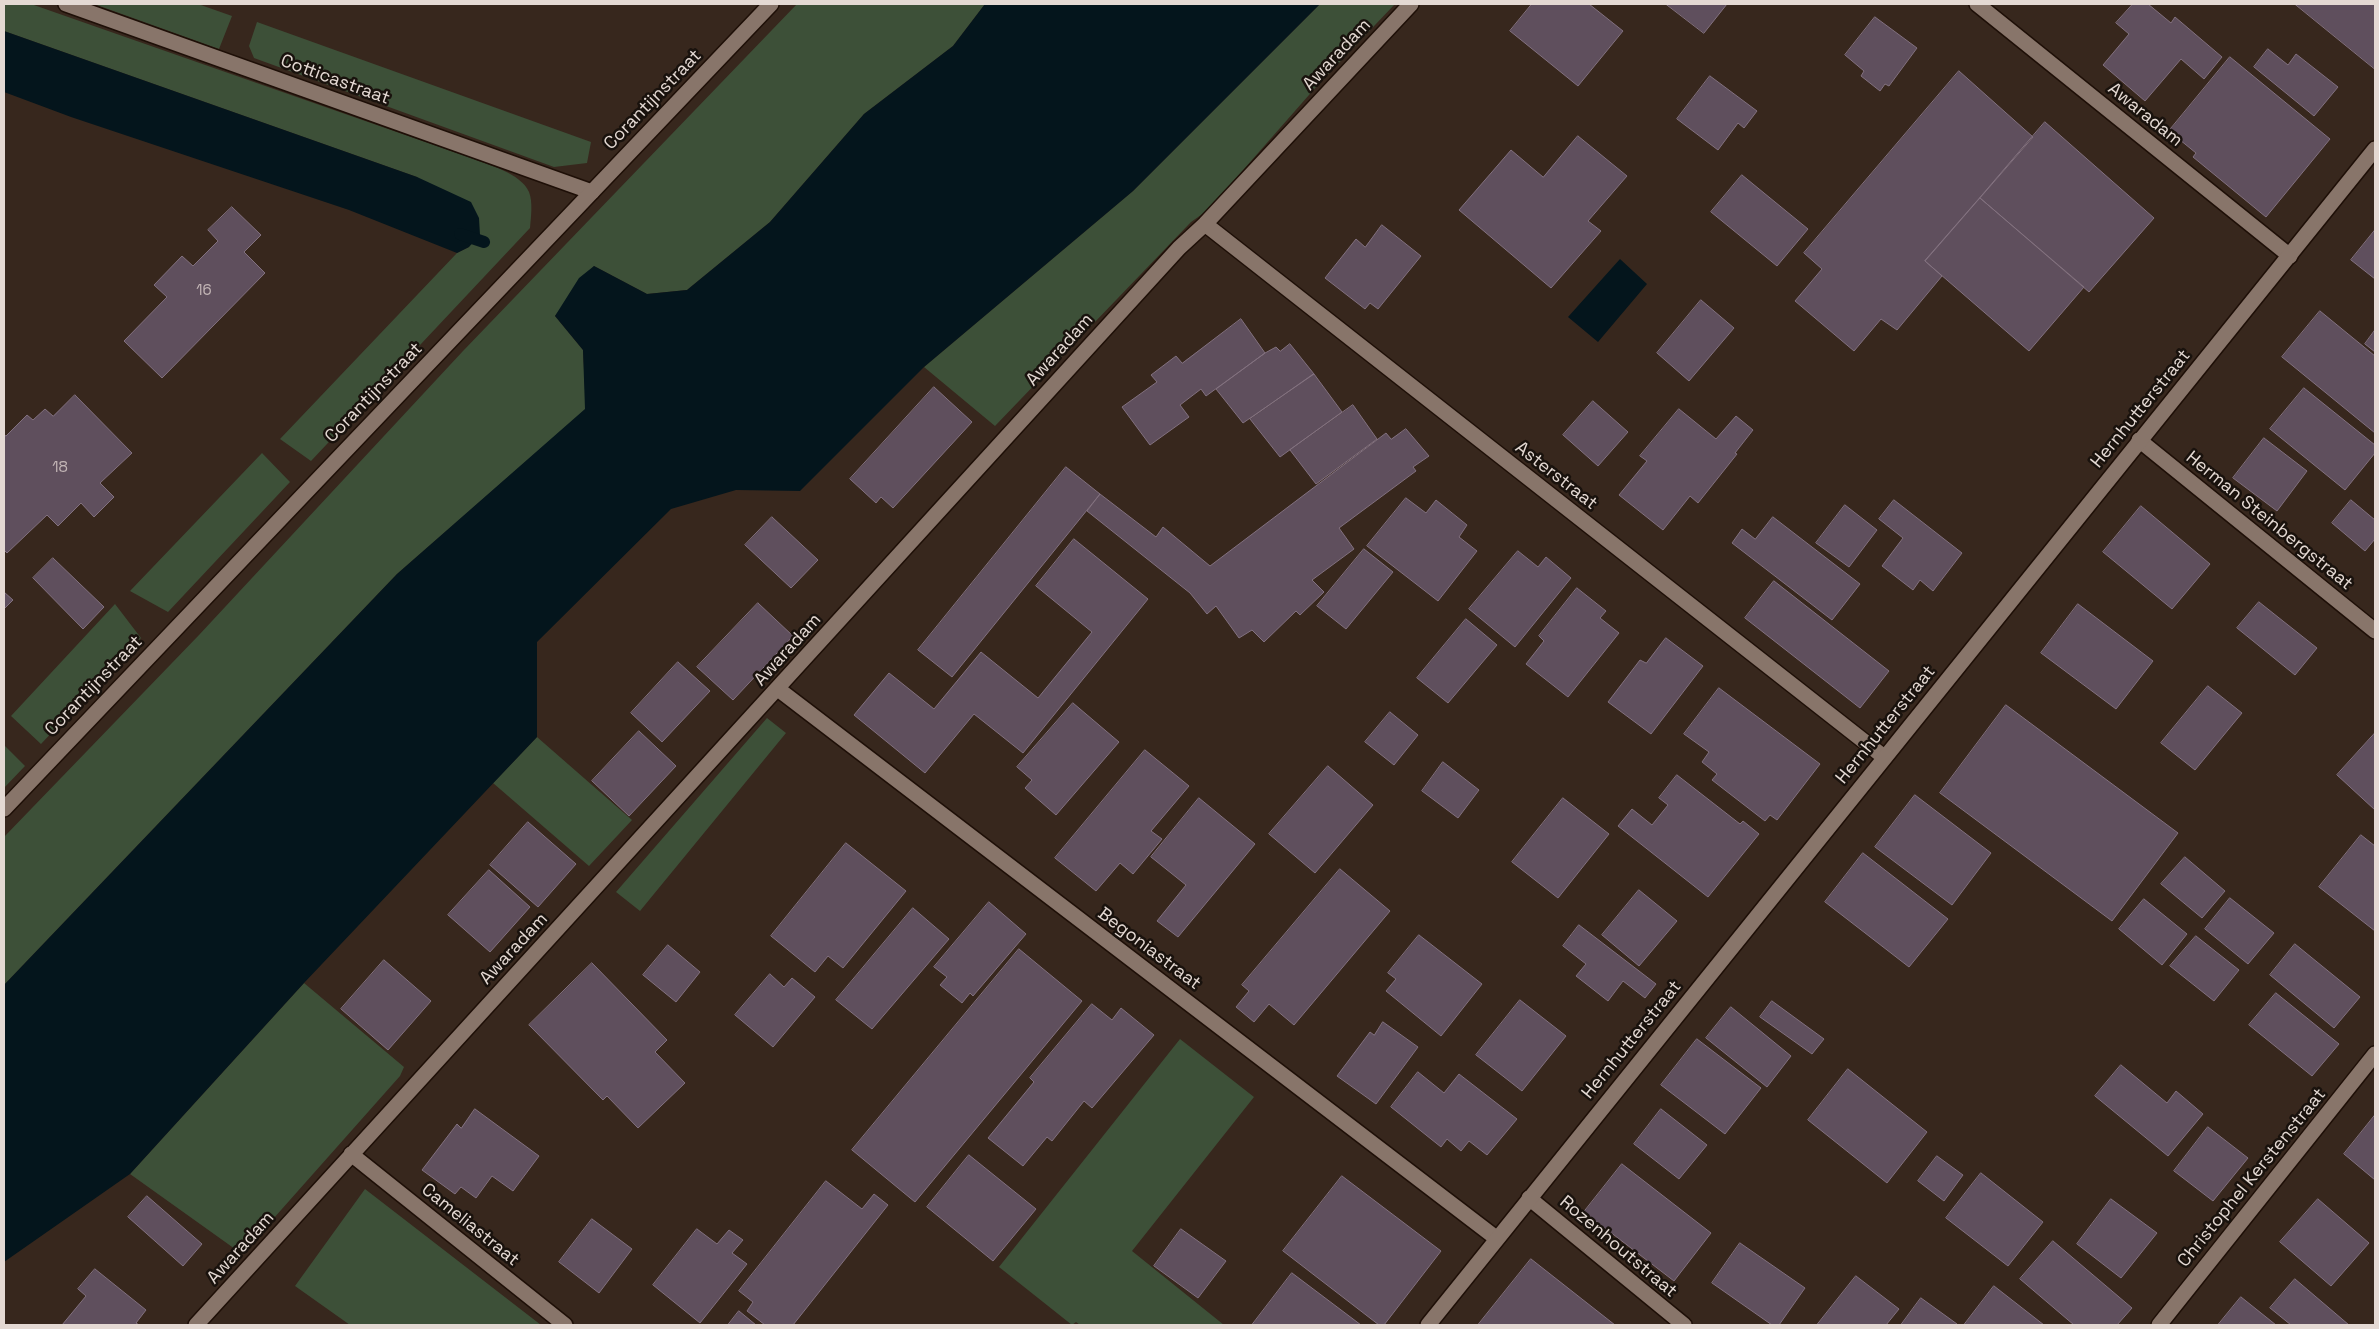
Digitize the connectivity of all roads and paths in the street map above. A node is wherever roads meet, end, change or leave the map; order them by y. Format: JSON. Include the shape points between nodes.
{"nodes":[{"id":1,"x":66,"y":4,"type":"edge"},
{"id":2,"x":771,"y":4,"type":"edge"},
{"id":3,"x":1411,"y":4,"type":"edge"},
{"id":4,"x":1977,"y":4,"type":"edge"},
{"id":5,"x":2375,"y":149,"type":"edge"},
{"id":6,"x":592,"y":192,"type":"junction"},
{"id":7,"x":1205,"y":224,"type":"junction"},
{"id":8,"x":2290,"y":256,"type":"junction"},
{"id":9,"x":2139,"y":440,"type":"junction"},
{"id":10,"x":2375,"y":631,"type":"edge"},
{"id":11,"x":778,"y":689,"type":"junction"},
{"id":12,"x":1884,"y":757,"type":"junction"},
{"id":13,"x":4,"y":809,"type":"edge"},
{"id":14,"x":2375,"y":1054,"type":"edge"},
{"id":15,"x":351,"y":1154,"type":"junction"},
{"id":16,"x":1529,"y":1198,"type":"junction"},
{"id":17,"x":1496,"y":1238,"type":"junction"},
{"id":18,"x":196,"y":1325,"type":"edge"},
{"id":19,"x":566,"y":1325,"type":"edge"},
{"id":20,"x":1428,"y":1325,"type":"edge"},
{"id":21,"x":1684,"y":1325,"type":"edge"},
{"id":22,"x":2159,"y":1325,"type":"edge"}],
"edges":[{"from":1,"to":6,"type":"street","name":"Cotticastraat"},
{"from":2,"to":6,"type":"street","name":"Corantijnstraat"},
{"from":3,"to":7,"type":"street","name":"Awaradam"},
{"from":4,"to":8,"type":"street","name":"Awaradam"},
{"from":5,"to":8,"type":"street","name":"Hernhutterstraat"},
{"from":6,"to":13,"type":"street","name":"Corantijnstraat"},
{"from":7,"to":11,"type":"street","name":"Awaradam","via":[[1179,248]]},
{"from":7,"to":12,"type":"street","name":"Asterstraat"},
{"from":8,"to":9,"type":"street","name":"Hernhutterstraat"},
{"from":9,"to":10,"type":"street","name":"Herman Steinbergstraat"},
{"from":9,"to":12,"type":"street","name":"Hernhutterstraat"},
{"from":11,"to":15,"type":"street","name":"Awaradam"},
{"from":11,"to":17,"type":"street","name":"Begoniastraat"},
{"from":12,"to":16,"type":"street","name":"Hernhutterstraat"},
{"from":14,"to":22,"type":"street","name":"Christophel Kerstenstraat"},
{"from":15,"to":18,"type":"street","name":"Awaradam"},
{"from":15,"to":19,"type":"street","name":"Cameliastraat"},
{"from":16,"to":17,"type":"street","name":"Hernhutterstraat"},
{"from":16,"to":21,"type":"street","name":"Rozenhoutstraat"},
{"from":17,"to":20,"type":"street","name":"Hernhutterstraat"}]}
